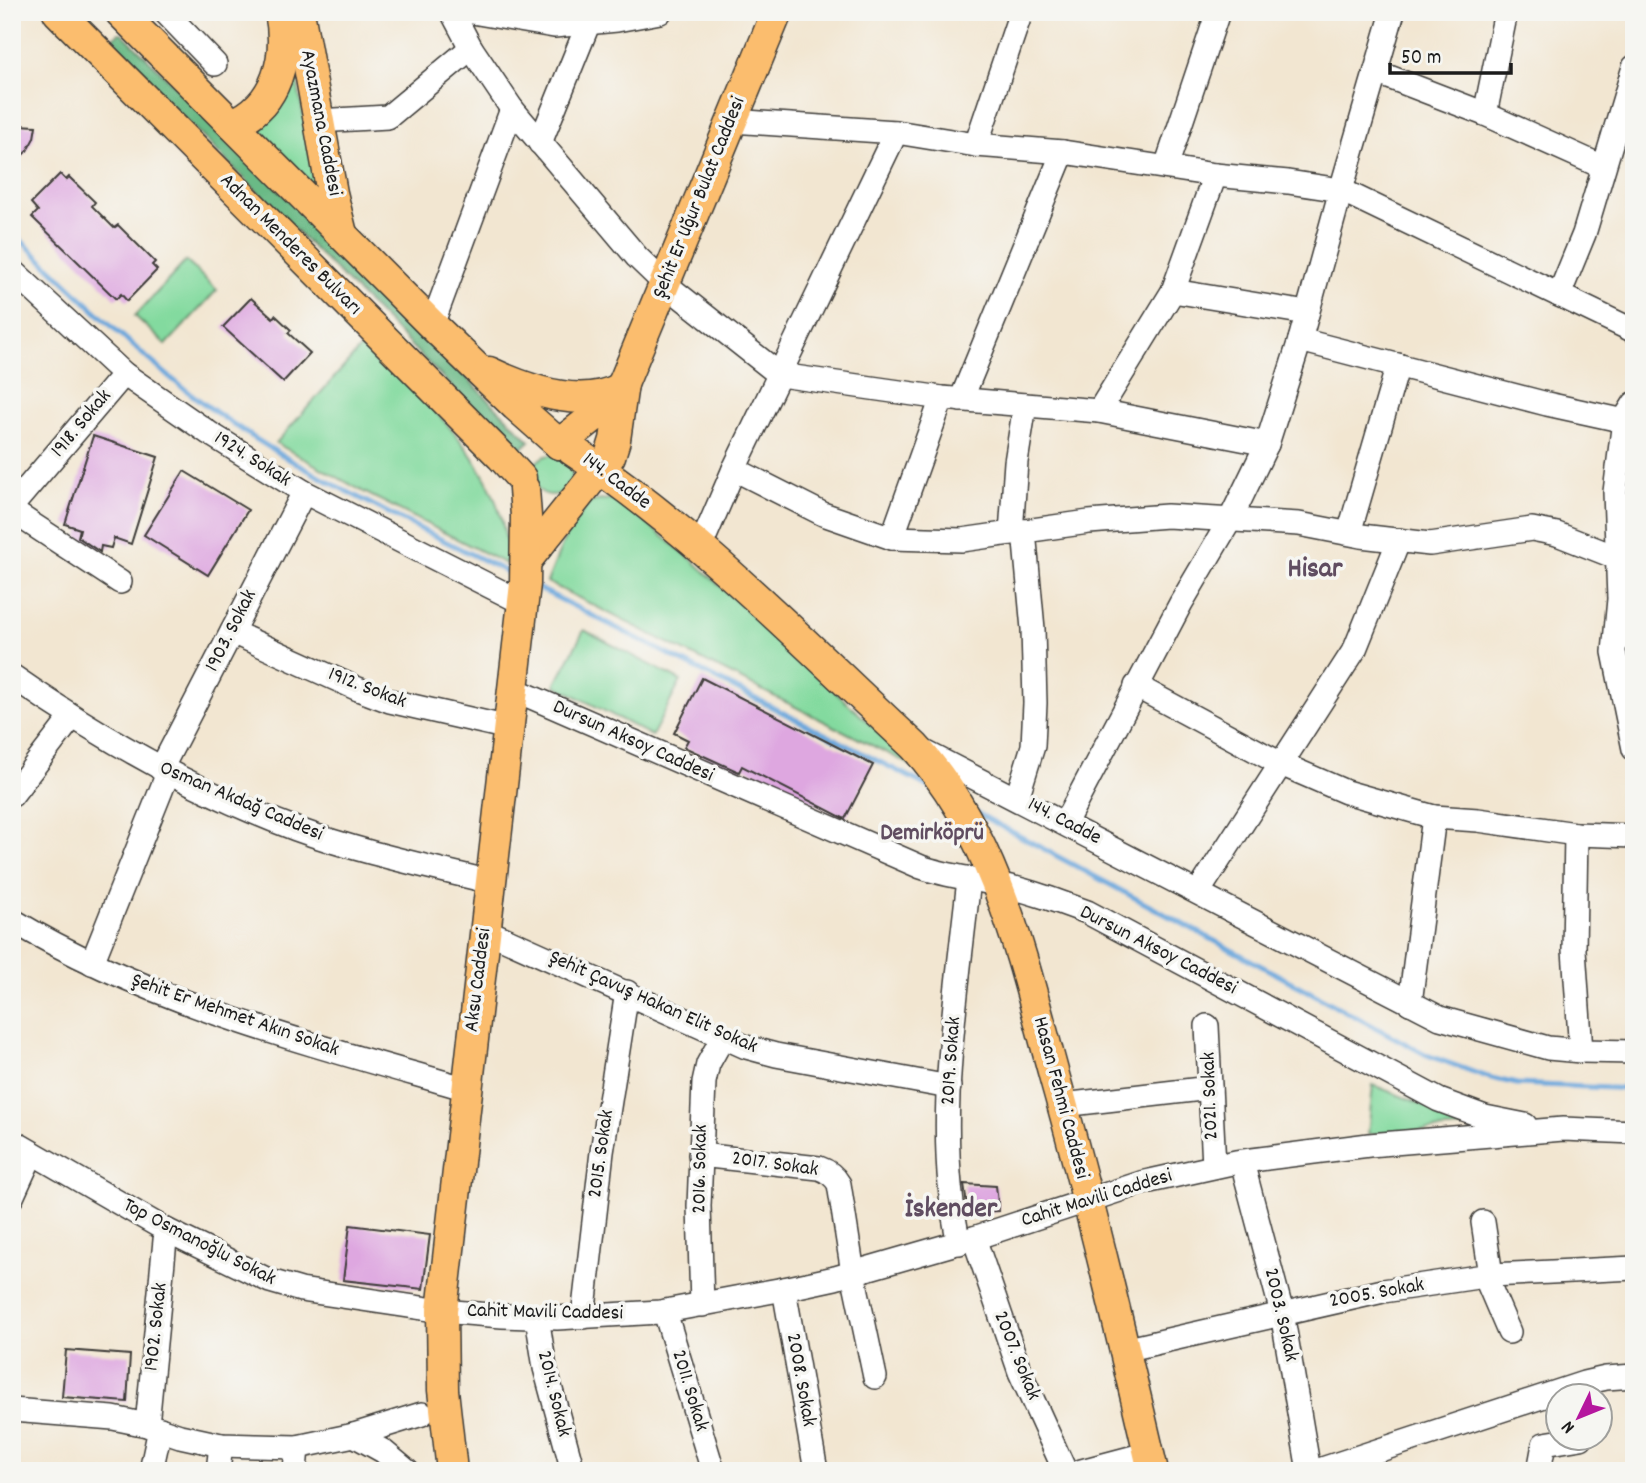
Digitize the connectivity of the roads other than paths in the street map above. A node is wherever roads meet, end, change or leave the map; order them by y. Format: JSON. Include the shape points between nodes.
{"nodes":[{"id":1,"x":58,"y":12,"type":"edge"},
{"id":2,"x":119,"y":12,"type":"edge"},
{"id":3,"x":165,"y":12,"type":"edge"},
{"id":4,"x":281,"y":12,"type":"edge"},
{"id":5,"x":299,"y":12,"type":"edge"},
{"id":6,"x":452,"y":12,"type":"edge"},
{"id":7,"x":472,"y":12,"type":"edge"},
{"id":8,"x":660,"y":12,"type":"edge"},
{"id":9,"x":777,"y":12,"type":"edge"},
{"id":10,"x":1021,"y":12,"type":"edge"},
{"id":11,"x":1218,"y":12,"type":"edge"},
{"id":12,"x":1393,"y":12,"type":"edge"},
{"id":13,"x":1506,"y":12,"type":"edge"},
{"id":14,"x":591,"y":17,"type":"edge"},
{"id":15,"x":87,"y":41,"type":"junction"},
{"id":16,"x":471,"y":48,"type":"junction"},
{"id":17,"x":215,"y":64,"type":"dead end"},
{"id":18,"x":1634,"y":67,"type":"edge"},
{"id":19,"x":1376,"y":72,"type":"junction"},
{"id":20,"x":512,"y":109,"type":"junction"},
{"id":21,"x":1485,"y":114,"type":"junction"},
{"id":22,"x":318,"y":121,"type":"junction"},
{"id":23,"x":732,"y":121,"type":"junction"},
{"id":24,"x":232,"y":124,"type":"junction"},
{"id":25,"x":896,"y":132,"type":"junction"},
{"id":26,"x":1624,"y":132,"type":"edge"},
{"id":27,"x":540,"y":143,"type":"junction"},
{"id":28,"x":976,"y":145,"type":"junction"},
{"id":29,"x":1063,"y":152,"type":"junction"},
{"id":30,"x":1166,"y":167,"type":"junction"},
{"id":31,"x":1603,"y":167,"type":"junction"},
{"id":32,"x":1215,"y":175,"type":"junction"},
{"id":33,"x":1340,"y":190,"type":"junction"},
{"id":34,"x":342,"y":234,"type":"junction"},
{"id":35,"x":12,"y":270,"type":"edge"},
{"id":36,"x":664,"y":284,"type":"junction"},
{"id":37,"x":1173,"y":291,"type":"junction"},
{"id":38,"x":1559,"y":295,"type":"junction"},
{"id":39,"x":1307,"y":313,"type":"junction"},
{"id":40,"x":432,"y":325,"type":"junction"},
{"id":41,"x":1634,"y":331,"type":"edge"},
{"id":42,"x":1300,"y":340,"type":"junction"},
{"id":43,"x":463,"y":355,"type":"junction"},
{"id":44,"x":1398,"y":365,"type":"junction"},
{"id":45,"x":124,"y":374,"type":"junction"},
{"id":46,"x":780,"y":375,"type":"junction"},
{"id":47,"x":621,"y":387,"type":"junction"},
{"id":48,"x":952,"y":399,"type":"junction"},
{"id":49,"x":1026,"y":405,"type":"junction"},
{"id":50,"x":1098,"y":411,"type":"junction"},
{"id":51,"x":1631,"y":416,"type":"edge"},
{"id":52,"x":462,"y":417,"type":"junction"},
{"id":53,"x":1267,"y":444,"type":"junction"},
{"id":54,"x":566,"y":447,"type":"junction"},
{"id":55,"x":734,"y":468,"type":"junction"},
{"id":56,"x":601,"y":469,"type":"junction"},
{"id":57,"x":522,"y":484,"type":"junction"},
{"id":58,"x":304,"y":492,"type":"junction"},
{"id":59,"x":577,"y":496,"type":"junction"},
{"id":60,"x":12,"y":509,"type":"edge"},
{"id":61,"x":1230,"y":520,"type":"junction"},
{"id":62,"x":1018,"y":532,"type":"junction"},
{"id":63,"x":1349,"y":533,"type":"junction"},
{"id":64,"x":892,"y":538,"type":"junction"},
{"id":65,"x":1399,"y":540,"type":"junction"},
{"id":66,"x":700,"y":548,"type":"junction"},
{"id":67,"x":1618,"y":558,"type":"junction"},
{"id":68,"x":526,"y":561,"type":"junction"},
{"id":69,"x":120,"y":582,"type":"dead end"},
{"id":70,"x":523,"y":603,"type":"junction"},
{"id":71,"x":232,"y":632,"type":"junction"},
{"id":72,"x":1624,"y":650,"type":"edge"},
{"id":73,"x":12,"y":676,"type":"edge"},
{"id":74,"x":1136,"y":686,"type":"junction"},
{"id":75,"x":513,"y":689,"type":"junction"},
{"id":76,"x":72,"y":717,"type":"junction"},
{"id":77,"x":509,"y":728,"type":"junction"},
{"id":78,"x":914,"y":746,"type":"junction"},
{"id":79,"x":1634,"y":749,"type":"edge"},
{"id":80,"x":1281,"y":764,"type":"junction"},
{"id":81,"x":165,"y":771,"type":"junction"},
{"id":82,"x":12,"y":795,"type":"edge"},
{"id":83,"x":1017,"y":798,"type":"junction"},
{"id":84,"x":1434,"y":817,"type":"junction"},
{"id":85,"x":1065,"y":823,"type":"junction"},
{"id":86,"x":1576,"y":834,"type":"junction"},
{"id":87,"x":1634,"y":836,"type":"edge"},
{"id":88,"x":984,"y":875,"type":"junction"},
{"id":89,"x":491,"y":882,"type":"junction"},
{"id":90,"x":1199,"y":891,"type":"junction"},
{"id":91,"x":12,"y":920,"type":"edge"},
{"id":92,"x":485,"y":930,"type":"junction"},
{"id":93,"x":92,"y":963,"type":"junction"},
{"id":94,"x":628,"y":992,"type":"junction"},
{"id":95,"x":1410,"y":1003,"type":"junction"},
{"id":96,"x":1208,"y":1026,"type":"dead end"},
{"id":97,"x":723,"y":1037,"type":"junction"},
{"id":98,"x":1581,"y":1051,"type":"junction"},
{"id":99,"x":1634,"y":1052,"type":"edge"},
{"id":100,"x":950,"y":1087,"type":"junction"},
{"id":101,"x":1210,"y":1088,"type":"junction"},
{"id":102,"x":467,"y":1089,"type":"junction"},
{"id":103,"x":1063,"y":1105,"type":"junction"},
{"id":104,"x":1563,"y":1129,"type":"junction"},
{"id":105,"x":1634,"y":1132,"type":"edge"},
{"id":106,"x":22,"y":1147,"type":"edge"},
{"id":107,"x":700,"y":1155,"type":"junction"},
{"id":108,"x":1242,"y":1162,"type":"junction"},
{"id":109,"x":1214,"y":1166,"type":"junction"},
{"id":110,"x":12,"y":1196,"type":"edge"},
{"id":111,"x":1088,"y":1199,"type":"junction"},
{"id":112,"x":1483,"y":1222,"type":"dead end"},
{"id":113,"x":166,"y":1230,"type":"junction"},
{"id":114,"x":966,"y":1241,"type":"junction"},
{"id":115,"x":1634,"y":1268,"type":"edge"},
{"id":116,"x":853,"y":1273,"type":"junction"},
{"id":117,"x":1488,"y":1276,"type":"junction"},
{"id":118,"x":784,"y":1289,"type":"junction"},
{"id":119,"x":702,"y":1305,"type":"junction"},
{"id":120,"x":442,"y":1311,"type":"junction"},
{"id":121,"x":666,"y":1311,"type":"junction"},
{"id":122,"x":1282,"y":1313,"type":"junction"},
{"id":123,"x":537,"y":1317,"type":"junction"},
{"id":124,"x":583,"y":1317,"type":"junction"},
{"id":125,"x":1509,"y":1332,"type":"dead end"},
{"id":126,"x":1124,"y":1350,"type":"junction"},
{"id":127,"x":875,"y":1377,"type":"dead end"},
{"id":128,"x":1634,"y":1377,"type":"edge"},
{"id":129,"x":1614,"y":1382,"type":"edge"},
{"id":130,"x":1544,"y":1396,"type":"edge"},
{"id":131,"x":12,"y":1410,"type":"edge"},
{"id":132,"x":422,"y":1414,"type":"dead end"},
{"id":133,"x":154,"y":1427,"type":"junction"},
{"id":134,"x":354,"y":1435,"type":"junction"},
{"id":135,"x":1544,"y":1444,"type":"edge"},
{"id":136,"x":221,"y":1445,"type":"junction"},
{"id":137,"x":296,"y":1447,"type":"junction"},
{"id":138,"x":1151,"y":1462,"type":"edge"},
{"id":139,"x":1377,"y":1462,"type":"edge"},
{"id":140,"x":151,"y":1471,"type":"edge"},
{"id":141,"x":218,"y":1471,"type":"edge"},
{"id":142,"x":295,"y":1471,"type":"edge"},
{"id":143,"x":407,"y":1471,"type":"edge"},
{"id":144,"x":452,"y":1471,"type":"edge"},
{"id":145,"x":573,"y":1471,"type":"edge"},
{"id":146,"x":713,"y":1471,"type":"edge"},
{"id":147,"x":816,"y":1471,"type":"edge"},
{"id":148,"x":1065,"y":1471,"type":"edge"},
{"id":149,"x":1081,"y":1471,"type":"edge"},
{"id":150,"x":1309,"y":1471,"type":"edge"},
{"id":151,"x":1316,"y":1471,"type":"edge"},
{"id":152,"x":1539,"y":1471,"type":"edge"}],
"edges":[{"from":1,"to":15,"type":"main road","name":"Adnan Menderes Bulvarı"},
{"from":2,"to":15,"type":"main road"},
{"from":2,"to":24,"type":"main road","name":"Adnan Menderes Bulvarı"},
{"from":3,"to":17,"type":"street"},
{"from":4,"to":24,"type":"main road","name":"Ayazmana Caddesi","via":[[284,53],[277,76],[250,115]]},
{"from":5,"to":22,"type":"main road","name":"Ayazmana Caddesi"},
{"from":6,"to":16,"type":"street"},
{"from":7,"to":14,"type":"street","via":[[554,26]]},
{"from":8,"to":14,"type":"street"},
{"from":9,"to":23,"type":"main road","name":"Şehit Er Uğur Bulat Caddesi"},
{"from":10,"to":28,"type":"street"},
{"from":11,"to":30,"type":"street"},
{"from":12,"to":19,"type":"street"},
{"from":13,"to":21,"type":"street"},
{"from":14,"to":27,"type":"street"},
{"from":15,"to":52,"type":"main road","name":"Adnan Menderes Bulvarı"},
{"from":16,"to":20,"type":"street"},
{"from":16,"to":22,"type":"street","via":[[388,117]]},
{"from":18,"to":26,"type":"street"},
{"from":19,"to":21,"type":"street"},
{"from":19,"to":33,"type":"street"},
{"from":20,"to":27,"type":"street"},
{"from":20,"to":40,"type":"street"},
{"from":21,"to":31,"type":"street"},
{"from":22,"to":34,"type":"main road","name":"Ayazmana Caddesi"},
{"from":23,"to":25,"type":"street"},
{"from":23,"to":36,"type":"main road","name":"Şehit Er Uğur Bulat Caddesi"},
{"from":24,"to":34,"type":"main road","name":"Adnan Menderes Bulvarı"},
{"from":25,"to":28,"type":"street"},
{"from":25,"to":46,"type":"street"},
{"from":26,"to":31,"type":"street"},
{"from":27,"to":36,"type":"street"},
{"from":28,"to":29,"type":"street"},
{"from":29,"to":30,"type":"street"},
{"from":29,"to":48,"type":"street"},
{"from":30,"to":32,"type":"street"},
{"from":31,"to":38,"type":"street","via":[[1584,234]]},
{"from":32,"to":33,"type":"street"},
{"from":32,"to":37,"type":"street"},
{"from":33,"to":38,"type":"street"},
{"from":33,"to":39,"type":"street"},
{"from":34,"to":40,"type":"main road","name":"Adnan Menderes Bulvarı"},
{"from":35,"to":45,"type":"street","name":"1924. Sokak"},
{"from":36,"to":46,"type":"street"},
{"from":36,"to":47,"type":"main road","name":"Şehit Er Uğur Bulat Caddesi"},
{"from":37,"to":39,"type":"street"},
{"from":37,"to":50,"type":"street"},
{"from":38,"to":41,"type":"street"},
{"from":39,"to":42,"type":"street"},
{"from":40,"to":43,"type":"main road","name":"Adnan Menderes Bulvarı"},
{"from":42,"to":44,"type":"street"},
{"from":42,"to":53,"type":"street"},
{"from":43,"to":47,"type":"main road","via":[[507,380],[551,394],[594,398]]},
{"from":43,"to":54,"type":"main road","name":"Adnan Menderes Bulvarı"},
{"from":44,"to":51,"type":"street","via":[[1546,404]]},
{"from":44,"to":63,"type":"street"},
{"from":45,"to":58,"type":"street","name":"1924. Sokak"},
{"from":45,"to":60,"type":"street","name":"1918. Sokak"},
{"from":46,"to":48,"type":"street"},
{"from":46,"to":55,"type":"street"},
{"from":47,"to":54,"type":"main road","name":"Şehit Er Uğur Bulat Caddesi"},
{"from":47,"to":56,"type":"main road","name":"Şehit Er Uğur Bulat Caddesi","via":[[613,448]]},
{"from":48,"to":49,"type":"street"},
{"from":48,"to":64,"type":"street"},
{"from":49,"to":50,"type":"street"},
{"from":49,"to":62,"type":"street","via":[[1016,462]]},
{"from":50,"to":53,"type":"street"},
{"from":51,"to":67,"type":"street","via":[[1615,492]]},
{"from":52,"to":57,"type":"main road","name":"Adnan Menderes Bulvarı"},
{"from":52,"to":68,"type":"main road","via":[[499,477],[514,512]]},
{"from":53,"to":61,"type":"street"},
{"from":54,"to":56,"type":"main road","name":"144. Cadde"},
{"from":54,"to":57,"type":"main road","via":[[542,445],[533,450],[526,458]]},
{"from":54,"to":59,"type":"main road","via":[[579,457],[585,477]]},
{"from":55,"to":64,"type":"street","via":[[823,514]]},
{"from":55,"to":66,"type":"street"},
{"from":56,"to":59,"type":"main road","name":"Şehit Er Uğur Bulat Caddesi"},
{"from":56,"to":66,"type":"main road","name":"144. Cadde"},
{"from":57,"to":59,"type":"main road","via":[[530,498],[549,507],[560,507]]},
{"from":57,"to":68,"type":"main road","name":"Aksu Caddesi"},
{"from":58,"to":70,"type":"street","name":"1924. Sokak"},
{"from":58,"to":71,"type":"street","name":"1903. Sokak"},
{"from":59,"to":68,"type":"main road","name":"Şehit Er Uğur Bulat Caddesi"},
{"from":60,"to":69,"type":"street"},
{"from":61,"to":62,"type":"street","via":[[1167,516]]},
{"from":61,"to":63,"type":"street","via":[[1299,524]]},
{"from":61,"to":74,"type":"street"},
{"from":62,"to":64,"type":"street","via":[[962,540]]},
{"from":62,"to":83,"type":"street","via":[[1033,629],[1035,703],[1033,746]]},
{"from":63,"to":65,"type":"street"},
{"from":65,"to":67,"type":"street","via":[[1430,544],[1532,529]]},
{"from":65,"to":80,"type":"street","via":[[1355,649]]},
{"from":66,"to":78,"type":"main road","name":"144. Cadde"},
{"from":67,"to":72,"type":"street"},
{"from":68,"to":70,"type":"main road","name":"Aksu Caddesi"},
{"from":70,"to":75,"type":"main road","name":"Aksu Caddesi"},
{"from":71,"to":77,"type":"street","name":"1912. Sokak","via":[[390,701]]},
{"from":71,"to":81,"type":"street","name":"1903. Sokak"},
{"from":72,"to":79,"type":"street"},
{"from":73,"to":76,"type":"street","name":"Osman Akdağ Caddesi"},
{"from":74,"to":80,"type":"street"},
{"from":74,"to":85,"type":"street"},
{"from":75,"to":77,"type":"main road","name":"Aksu Caddesi"},
{"from":75,"to":88,"type":"street","name":"Dursun Aksoy Caddesi","via":[[920,867]]},
{"from":76,"to":81,"type":"street","name":"Osman Akdağ Caddesi"},
{"from":76,"to":82,"type":"street"},
{"from":77,"to":89,"type":"main road","name":"Aksu Caddesi"},
{"from":78,"to":83,"type":"street","name":"144. Cadde"},
{"from":78,"to":88,"type":"main road","name":"Hasan Fehmi Caddesi","via":[[941,778]]},
{"from":80,"to":84,"type":"street","via":[[1346,792]]},
{"from":80,"to":90,"type":"street"},
{"from":81,"to":89,"type":"street","name":"Osman Akdağ Caddesi","via":[[296,829]]},
{"from":81,"to":93,"type":"street","name":"1903. Sokak"},
{"from":83,"to":85,"type":"street","name":"144. Cadde"},
{"from":84,"to":86,"type":"street"},
{"from":84,"to":95,"type":"street"},
{"from":85,"to":90,"type":"street","name":"144. Cadde"},
{"from":86,"to":87,"type":"street"},
{"from":86,"to":98,"type":"street","via":[[1574,950]]},
{"from":88,"to":100,"type":"street","name":"2019. Sokak"},
{"from":88,"to":103,"type":"main road","name":"Hasan Fehmi Caddesi","via":[[1026,974]]},
{"from":88,"to":104,"type":"street","name":"Dursun Aksoy Caddesi","via":[[1112,924],[1451,1105],[1485,1117]]},
{"from":89,"to":92,"type":"main road","name":"Aksu Caddesi"},
{"from":90,"to":95,"type":"street","name":"144. Cadde"},
{"from":91,"to":93,"type":"street","name":"Şehit Er Mehmet Akın Sokak"},
{"from":92,"to":94,"type":"street","name":"Şehit Çavuş Hakan Elit Sokak"},
{"from":92,"to":102,"type":"main road","name":"Aksu Caddesi"},
{"from":93,"to":102,"type":"street","name":"Şehit Er Mehmet Akın Sokak","via":[[234,1020]]},
{"from":94,"to":97,"type":"street","name":"Şehit Çavuş Hakan Elit Sokak"},
{"from":94,"to":124,"type":"street","name":"2015. Sokak","via":[[602,1152]]},
{"from":95,"to":98,"type":"street","name":"144. Cadde","via":[[1440,1018],[1511,1039]]},
{"from":96,"to":101,"type":"street","name":"2021. Sokak"},
{"from":97,"to":100,"type":"street","name":"Şehit Çavuş Hakan Elit Sokak","via":[[776,1055]]},
{"from":97,"to":107,"type":"street","name":"2016. Sokak","via":[[704,1076]]},
{"from":98,"to":99,"type":"street","name":"144. Cadde"},
{"from":100,"to":114,"type":"street","name":"2019. Sokak","via":[[947,1178]]},
{"from":101,"to":103,"type":"street"},
{"from":101,"to":109,"type":"street","name":"2021. Sokak"},
{"from":102,"to":120,"type":"main road","name":"Aksu Caddesi"},
{"from":103,"to":111,"type":"main road","name":"Hasan Fehmi Caddesi"},
{"from":104,"to":105,"type":"street","name":"Cahit Mavili Caddesi"},
{"from":104,"to":108,"type":"street","name":"Cahit Mavili Caddesi"},
{"from":106,"to":110,"type":"street"},
{"from":106,"to":113,"type":"street","name":"Top Osmanoğlu Sokak"},
{"from":107,"to":116,"type":"street","name":"2017. Sokak","via":[[819,1168],[832,1174],[839,1184]]},
{"from":107,"to":119,"type":"street","name":"2016. Sokak"},
{"from":108,"to":109,"type":"street","name":"Cahit Mavili Caddesi"},
{"from":108,"to":122,"type":"street","name":"2003. Sokak"},
{"from":109,"to":111,"type":"street","name":"Cahit Mavili Caddesi"},
{"from":111,"to":114,"type":"street","name":"Cahit Mavili Caddesi"},
{"from":111,"to":126,"type":"main road","name":"Hasan Fehmi Caddesi"},
{"from":112,"to":117,"type":"street"},
{"from":113,"to":120,"type":"street","name":"Top Osmanoğlu Sokak","via":[[270,1281],[301,1290]]},
{"from":113,"to":133,"type":"street","name":"1902. Sokak"},
{"from":114,"to":116,"type":"street","name":"Cahit Mavili Caddesi"},
{"from":114,"to":148,"type":"street","name":"2007. Sokak"},
{"from":115,"to":117,"type":"street","name":"2005. Sokak"},
{"from":116,"to":118,"type":"street","name":"Cahit Mavili Caddesi"},
{"from":116,"to":127,"type":"street"},
{"from":117,"to":122,"type":"street","name":"2005. Sokak","via":[[1383,1291]]},
{"from":117,"to":125,"type":"street"},
{"from":118,"to":119,"type":"street","name":"Cahit Mavili Caddesi"},
{"from":118,"to":147,"type":"street","name":"2008. Sokak"},
{"from":119,"to":121,"type":"street","name":"Cahit Mavili Caddesi"},
{"from":120,"to":123,"type":"street","name":"Cahit Mavili Caddesi"},
{"from":120,"to":144,"type":"main road","name":"Aksu Caddesi","via":[[443,1390]]},
{"from":121,"to":124,"type":"street","name":"Cahit Mavili Caddesi"},
{"from":121,"to":146,"type":"street","name":"2011. Sokak"},
{"from":122,"to":126,"type":"street","name":"2005. Sokak"},
{"from":122,"to":150,"type":"street","name":"2003. Sokak"},
{"from":123,"to":124,"type":"street","name":"Cahit Mavili Caddesi"},
{"from":123,"to":145,"type":"street","name":"2014. Sokak","via":[[545,1368]]},
{"from":126,"to":138,"type":"main road","name":"Hasan Fehmi Caddesi"},
{"from":128,"to":129,"type":"street"},
{"from":130,"to":139,"type":"street"},
{"from":131,"to":133,"type":"street","via":[[113,1418]]},
{"from":132,"to":134,"type":"street"},
{"from":133,"to":136,"type":"street"},
{"from":133,"to":140,"type":"street","name":"1902. Sokak"},
{"from":134,"to":137,"type":"street"},
{"from":134,"to":143,"type":"street"},
{"from":135,"to":152,"type":"street"},
{"from":136,"to":137,"type":"street"},
{"from":136,"to":141,"type":"street"},
{"from":137,"to":142,"type":"street"},
{"from":138,"to":149,"type":"street"},
{"from":139,"to":151,"type":"street"}]}
